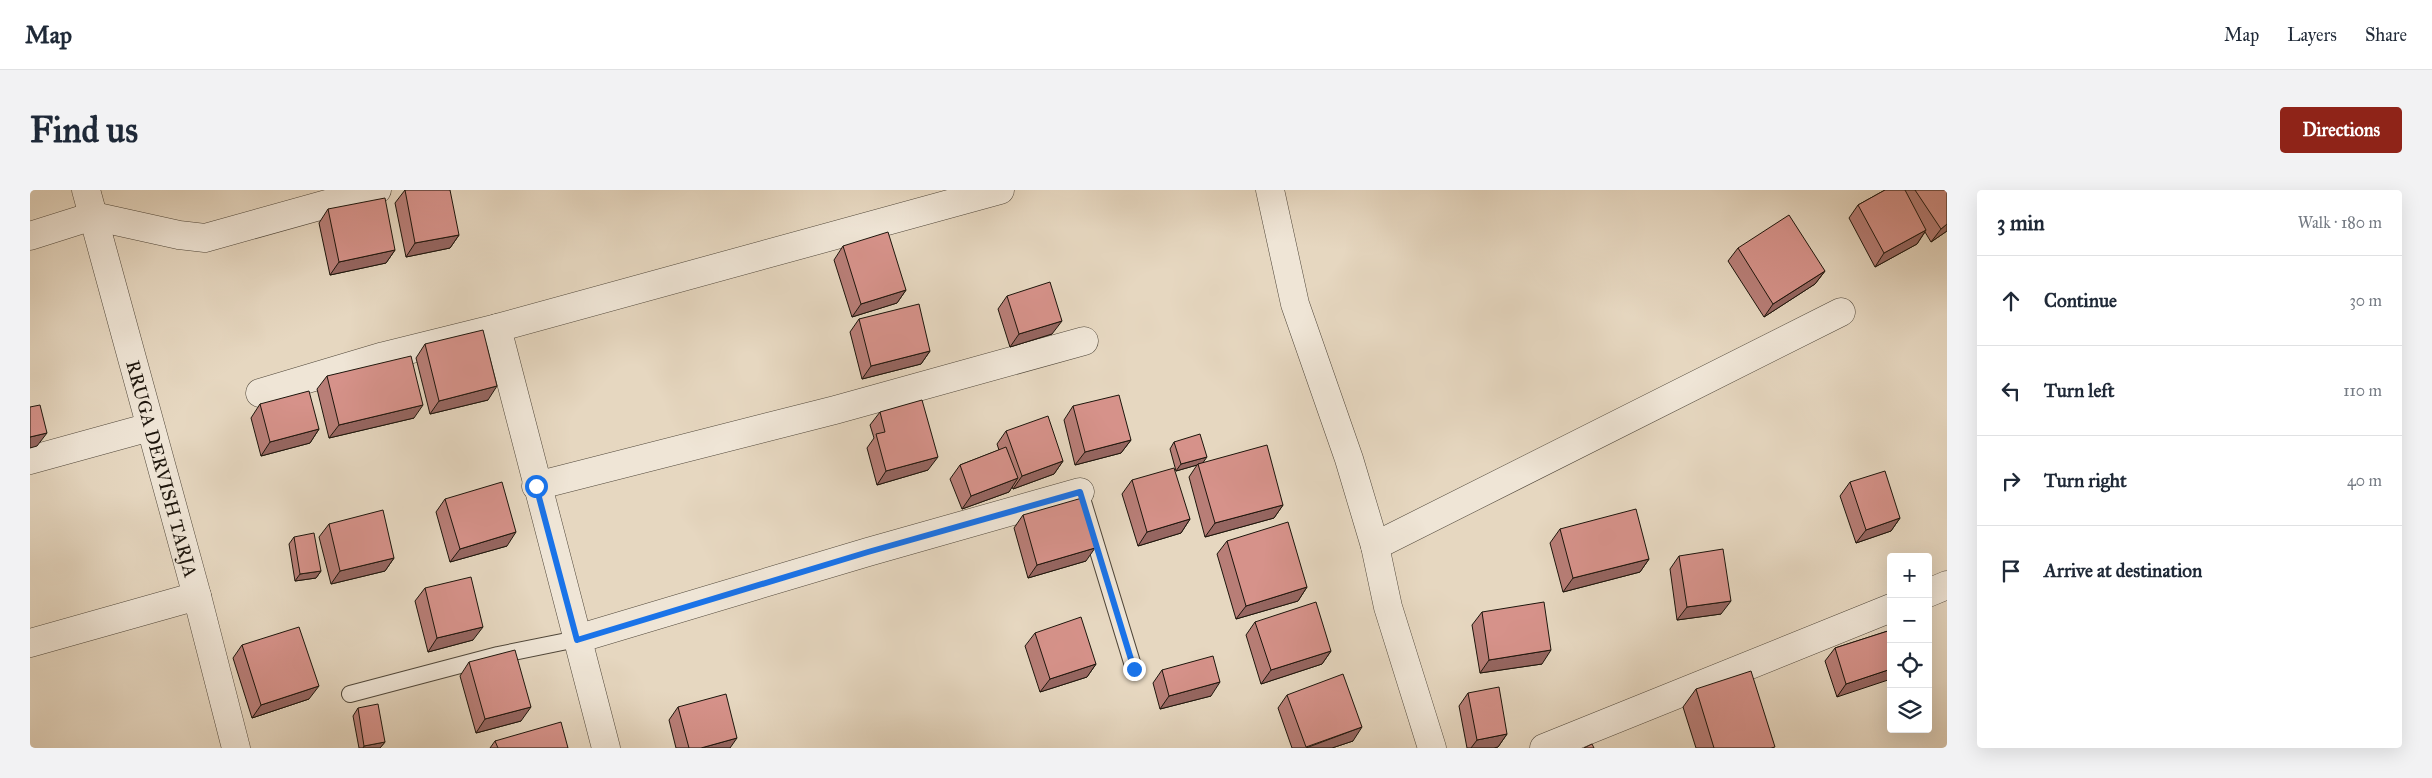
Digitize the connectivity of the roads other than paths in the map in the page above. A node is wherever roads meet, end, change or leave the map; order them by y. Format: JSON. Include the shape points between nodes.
{"nodes":[{"id":1,"x":86,"y":190,"type":"edge"},
{"id":2,"x":377,"y":190,"type":"edge"},
{"id":3,"x":1000,"y":190,"type":"edge"},
{"id":4,"x":1270,"y":190,"type":"edge"},
{"id":5,"x":93,"y":216,"type":"junction"},
{"id":6,"x":30,"y":236,"type":"edge"},
{"id":7,"x":1841,"y":312,"type":"dead end"},
{"id":8,"x":496,"y":328,"type":"junction"},
{"id":9,"x":1084,"y":341,"type":"dead end"},
{"id":10,"x":260,"y":393,"type":"dead end"},
{"id":11,"x":150,"y":427,"type":"junction"},
{"id":12,"x":30,"y":460,"type":"edge"},
{"id":13,"x":536,"y":486,"type":"junction"},
{"id":14,"x":1080,"y":492,"type":"joint"},
{"id":15,"x":1375,"y":546,"type":"junction"},
{"id":16,"x":1947,"y":585,"type":"edge"},
{"id":17,"x":1932,"y":591,"type":"edge"},
{"id":18,"x":197,"y":596,"type":"junction"},
{"id":19,"x":1887,"y":610,"type":"edge"},
{"id":20,"x":577,"y":640,"type":"junction"},
{"id":21,"x":30,"y":642,"type":"edge"},
{"id":22,"x":1134,"y":669,"type":"dead end"},
{"id":23,"x":350,"y":694,"type":"dead end"},
{"id":24,"x":236,"y":748,"type":"edge"},
{"id":25,"x":606,"y":748,"type":"edge"},
{"id":26,"x":1432,"y":748,"type":"edge"},
{"id":27,"x":1544,"y":748,"type":"edge"}],
"edges":[{"from":1,"to":5,"type":"street","name":"RRUGA DERVISH TARJA"},
{"from":2,"to":5,"type":"street","via":[[205,238]]},
{"from":3,"to":8,"type":"street"},
{"from":4,"to":15,"type":"street","via":[[1295,304],[1349,459]]},
{"from":5,"to":6,"type":"street"},
{"from":5,"to":11,"type":"street","name":"RRUGA DERVISH TARJA"},
{"from":7,"to":15,"type":"street"},
{"from":8,"to":10,"type":"street","via":[[384,356]]},
{"from":8,"to":13,"type":"street"},
{"from":9,"to":13,"type":"street","via":[[835,410]]},
{"from":11,"to":12,"type":"street"},
{"from":11,"to":18,"type":"street","name":"RRUGA DERVISH TARJA"},
{"from":13,"to":20,"type":"street"},
{"from":14,"to":20,"type":"street"},
{"from":14,"to":22,"type":"lane"},
{"from":15,"to":26,"type":"street","via":[[1388,607]]},
{"from":16,"to":17,"type":"street"},
{"from":18,"to":21,"type":"street"},
{"from":18,"to":24,"type":"street","name":"RRUGA DERVISH TARJA"},
{"from":19,"to":27,"type":"street"},
{"from":20,"to":23,"type":"lane","via":[[498,655]]},
{"from":20,"to":25,"type":"street"}]}
